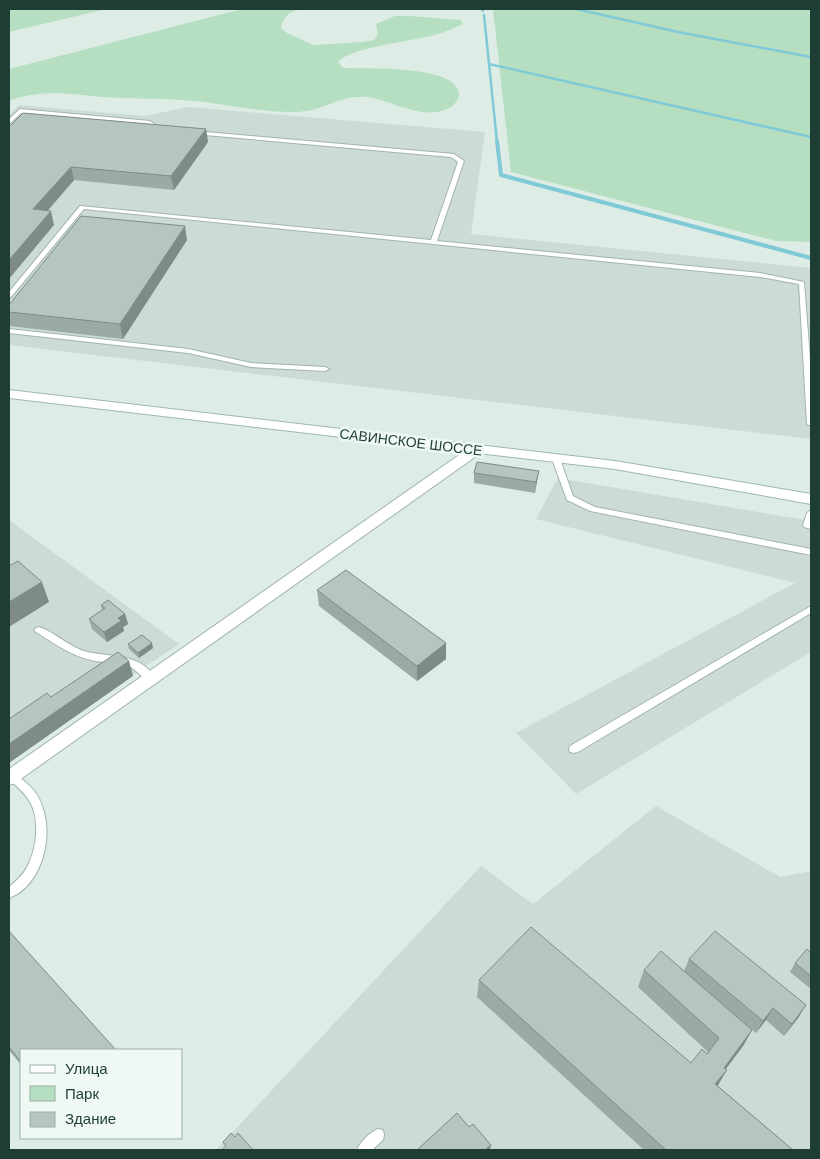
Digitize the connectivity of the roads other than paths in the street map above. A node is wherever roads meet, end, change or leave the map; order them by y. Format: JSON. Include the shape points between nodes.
{"nodes":[{"id":1,"x":9,"y":122,"type":"edge"},
{"id":2,"x":169,"y":130,"type":"edge"},
{"id":3,"x":189,"y":132,"type":"edge"},
{"id":4,"x":433,"y":242,"type":"junction"},
{"id":5,"x":9,"y":296,"type":"edge"},
{"id":6,"x":9,"y":331,"type":"edge"},
{"id":7,"x":325,"y":369,"type":"dead end"},
{"id":8,"x":9,"y":394,"type":"edge"},
{"id":9,"x":811,"y":424,"type":"edge"},
{"id":10,"x":477,"y":450,"type":"junction"},
{"id":11,"x":556,"y":459,"type":"junction"},
{"id":12,"x":811,"y":499,"type":"edge"},
{"id":13,"x":811,"y":513,"type":"edge"},
{"id":14,"x":811,"y":526,"type":"edge"},
{"id":15,"x":811,"y":552,"type":"edge"},
{"id":16,"x":811,"y":609,"type":"edge"},
{"id":17,"x":39,"y":630,"type":"dead end"},
{"id":18,"x":151,"y":678,"type":"junction"},
{"id":19,"x":574,"y":749,"type":"dead end"},
{"id":20,"x":11,"y":777,"type":"edge"},
{"id":21,"x":9,"y":893,"type":"edge"},
{"id":22,"x":378,"y":1135,"type":"dead end"},
{"id":23,"x":363,"y":1150,"type":"edge"}],
"edges":[{"from":1,"to":2,"type":"lane","via":[[20,111],[150,123],[160,130]]},
{"from":3,"to":4,"type":"lane","via":[[452,155],[461,161]]},
{"from":4,"to":5,"type":"lane","via":[[82,207]]},
{"from":4,"to":9,"type":"lane","via":[[760,275],[802,283]]},
{"from":6,"to":7,"type":"lane","via":[[188,351],[251,365]]},
{"from":8,"to":10,"type":"street","name":"САВИНСКОЕ ШОССЕ"},
{"from":10,"to":11,"type":"street","name":"САВИНСКОЕ ШОССЕ"},
{"from":10,"to":18,"type":"street"},
{"from":11,"to":12,"type":"street","name":"САВИНСКОЕ ШОССЕ","via":[[614,465]]},
{"from":11,"to":15,"type":"lane","via":[[570,498],[593,509]]},
{"from":13,"to":14,"type":"lane","via":[[808,525]]},
{"from":16,"to":19,"type":"lane"},
{"from":17,"to":18,"type":"lane","via":[[76,652],[128,661]]},
{"from":18,"to":20,"type":"street"},
{"from":20,"to":21,"type":"lane","via":[[33,797],[40,828],[38,854],[31,870]]},
{"from":22,"to":23,"type":"lane"}]}
